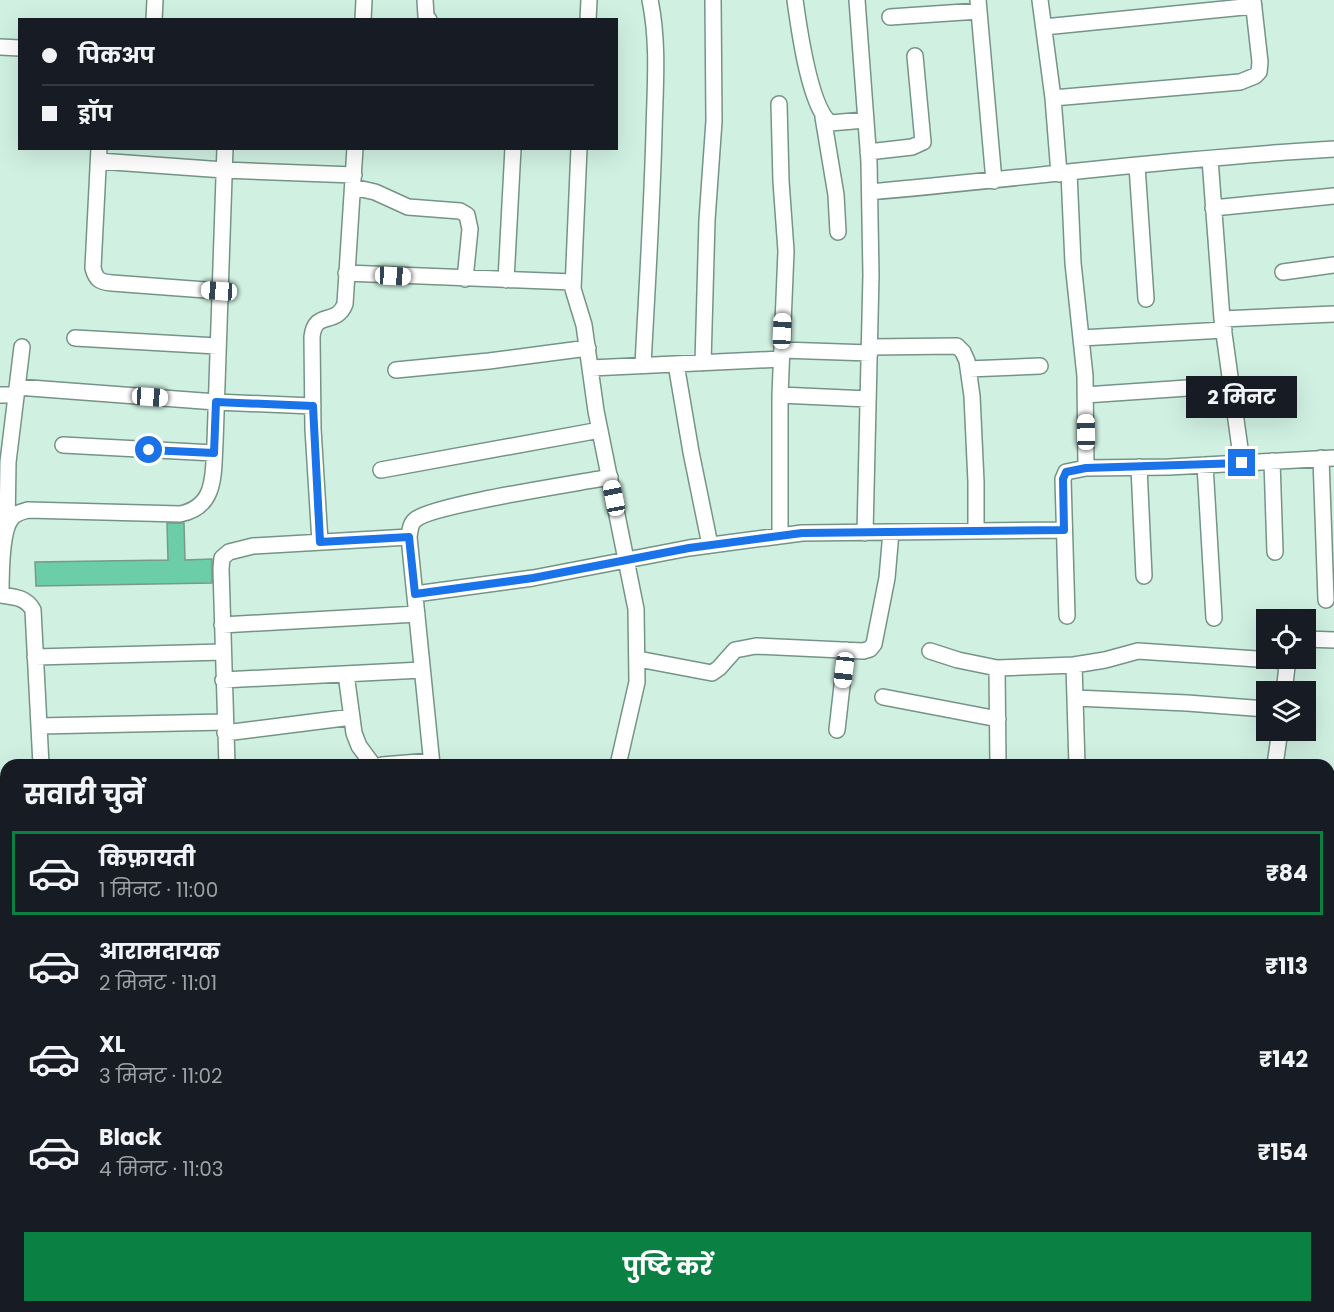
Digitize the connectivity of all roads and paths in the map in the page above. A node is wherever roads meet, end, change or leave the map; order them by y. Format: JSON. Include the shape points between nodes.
{"nodes":[{"id":1,"x":154,"y":0,"type":"edge"},
{"id":2,"x":364,"y":0,"type":"edge"},
{"id":3,"x":425,"y":0,"type":"edge"},
{"id":4,"x":589,"y":0,"type":"edge"},
{"id":5,"x":650,"y":0,"type":"edge"},
{"id":6,"x":713,"y":0,"type":"edge"},
{"id":7,"x":795,"y":0,"type":"edge"},
{"id":8,"x":857,"y":0,"type":"edge"},
{"id":9,"x":1040,"y":0,"type":"edge"},
{"id":10,"x":1253,"y":3,"type":"edge"},
{"id":11,"x":978,"y":5,"type":"edge"},
{"id":12,"x":890,"y":17,"type":"dead end"},
{"id":13,"x":154,"y":18,"type":"edge"},
{"id":14,"x":363,"y":18,"type":"edge"},
{"id":15,"x":428,"y":18,"type":"edge"},
{"id":16,"x":588,"y":18,"type":"edge"},
{"id":17,"x":1044,"y":27,"type":"junction"},
{"id":18,"x":0,"y":47,"type":"edge"},
{"id":19,"x":18,"y":48,"type":"edge"},
{"id":20,"x":915,"y":56,"type":"dead end"},
{"id":21,"x":1053,"y":99,"type":"junction"},
{"id":22,"x":779,"y":104,"type":"dead end"},
{"id":23,"x":824,"y":117,"type":"junction"},
{"id":24,"x":865,"y":120,"type":"junction"},
{"id":25,"x":1334,"y":149,"type":"edge"},
{"id":26,"x":225,"y":150,"type":"edge"},
{"id":27,"x":355,"y":150,"type":"edge"},
{"id":28,"x":513,"y":150,"type":"edge"},
{"id":29,"x":579,"y":150,"type":"edge"},
{"id":30,"x":868,"y":152,"type":"junction"},
{"id":31,"x":99,"y":155,"type":"edge"},
{"id":32,"x":1210,"y":159,"type":"junction"},
{"id":33,"x":1137,"y":166,"type":"junction"},
{"id":34,"x":224,"y":170,"type":"junction"},
{"id":35,"x":1064,"y":174,"type":"junction"},
{"id":36,"x":353,"y":181,"type":"junction"},
{"id":37,"x":993,"y":181,"type":"junction"},
{"id":38,"x":870,"y":192,"type":"junction"},
{"id":39,"x":1334,"y":196,"type":"edge"},
{"id":40,"x":1214,"y":208,"type":"junction"},
{"id":41,"x":838,"y":232,"type":"dead end"},
{"id":42,"x":1334,"y":265,"type":"edge"},
{"id":43,"x":1283,"y":272,"type":"dead end"},
{"id":44,"x":346,"y":273,"type":"junction"},
{"id":45,"x":465,"y":279,"type":"junction"},
{"id":46,"x":506,"y":280,"type":"junction"},
{"id":47,"x":573,"y":282,"type":"junction"},
{"id":48,"x":219,"y":291,"type":"junction"},
{"id":49,"x":1146,"y":299,"type":"dead end"},
{"id":50,"x":1334,"y":314,"type":"edge"},
{"id":51,"x":1223,"y":324,"type":"junction"},
{"id":52,"x":75,"y":338,"type":"dead end"},
{"id":53,"x":1081,"y":338,"type":"junction"},
{"id":54,"x":217,"y":346,"type":"junction"},
{"id":55,"x":22,"y":347,"type":"dead end"},
{"id":56,"x":588,"y":348,"type":"junction"},
{"id":57,"x":870,"y":350,"type":"junction"},
{"id":58,"x":782,"y":355,"type":"junction"},
{"id":59,"x":703,"y":363,"type":"junction"},
{"id":60,"x":676,"y":364,"type":"junction"},
{"id":61,"x":643,"y":365,"type":"junction"},
{"id":62,"x":1040,"y":366,"type":"dead end"},
{"id":63,"x":591,"y":368,"type":"junction"},
{"id":64,"x":968,"y":369,"type":"junction"},
{"id":65,"x":396,"y":370,"type":"dead end"},
{"id":66,"x":1232,"y":385,"type":"junction"},
{"id":67,"x":17,"y":391,"type":"junction"},
{"id":68,"x":0,"y":395,"type":"edge"},
{"id":69,"x":780,"y":395,"type":"junction"},
{"id":70,"x":1085,"y":396,"type":"junction"},
{"id":71,"x":868,"y":399,"type":"junction"},
{"id":72,"x":216,"y":402,"type":"junction"},
{"id":73,"x":313,"y":406,"type":"junction"},
{"id":74,"x":600,"y":430,"type":"junction"},
{"id":75,"x":63,"y":446,"type":"dead end"},
{"id":76,"x":214,"y":453,"type":"junction"},
{"id":77,"x":1327,"y":458,"type":"edge"},
{"id":78,"x":1272,"y":461,"type":"junction"},
{"id":79,"x":4,"y":462,"type":"edge"},
{"id":80,"x":1242,"y":463,"type":"junction"},
{"id":81,"x":1205,"y":465,"type":"junction"},
{"id":82,"x":1139,"y":467,"type":"junction"},
{"id":83,"x":1086,"y":468,"type":"junction"},
{"id":84,"x":381,"y":470,"type":"dead end"},
{"id":85,"x":610,"y":477,"type":"junction"},
{"id":86,"x":4,"y":527,"type":"edge"},
{"id":87,"x":1064,"y":530,"type":"junction"},
{"id":88,"x":976,"y":531,"type":"junction"},
{"id":89,"x":891,"y":532,"type":"junction"},
{"id":90,"x":865,"y":533,"type":"junction"},
{"id":91,"x":780,"y":535,"type":"junction"},
{"id":92,"x":409,"y":537,"type":"junction"},
{"id":93,"x":320,"y":542,"type":"junction"},
{"id":94,"x":711,"y":545,"type":"junction"},
{"id":95,"x":1275,"y":552,"type":"dead end"},
{"id":96,"x":627,"y":562,"type":"junction"},
{"id":97,"x":1144,"y":576,"type":"dead end"},
{"id":98,"x":415,"y":594,"type":"junction"},
{"id":99,"x":1,"y":595,"type":"edge"},
{"id":100,"x":1326,"y":600,"type":"dead end"},
{"id":101,"x":417,"y":614,"type":"junction"},
{"id":102,"x":1067,"y":616,"type":"dead end"},
{"id":103,"x":1214,"y":618,"type":"dead end"},
{"id":104,"x":222,"y":625,"type":"junction"},
{"id":105,"x":1316,"y":639,"type":"edge"},
{"id":106,"x":1334,"y":640,"type":"edge"},
{"id":107,"x":846,"y":650,"type":"junction"},
{"id":108,"x":930,"y":651,"type":"dead end"},
{"id":109,"x":223,"y":652,"type":"junction"},
{"id":110,"x":35,"y":657,"type":"junction"},
{"id":111,"x":1256,"y":658,"type":"edge"},
{"id":112,"x":638,"y":659,"type":"junction"},
{"id":113,"x":1074,"y":665,"type":"junction"},
{"id":114,"x":997,"y":668,"type":"junction"},
{"id":115,"x":422,"y":670,"type":"junction"},
{"id":116,"x":346,"y":674,"type":"junction"},
{"id":117,"x":224,"y":680,"type":"junction"},
{"id":118,"x":883,"y":697,"type":"dead end"},
{"id":119,"x":1076,"y":698,"type":"junction"},
{"id":120,"x":1256,"y":708,"type":"edge"},
{"id":121,"x":352,"y":717,"type":"junction"},
{"id":122,"x":998,"y":719,"type":"junction"},
{"id":123,"x":39,"y":726,"type":"junction"},
{"id":124,"x":225,"y":727,"type":"junction"},
{"id":125,"x":837,"y":730,"type":"dead end"},
{"id":126,"x":1278,"y":741,"type":"edge"},
{"id":127,"x":41,"y":759,"type":"edge"},
{"id":128,"x":226,"y":759,"type":"edge"},
{"id":129,"x":369,"y":759,"type":"edge"},
{"id":130,"x":431,"y":759,"type":"edge"},
{"id":131,"x":619,"y":759,"type":"edge"},
{"id":132,"x":998,"y":759,"type":"edge"},
{"id":133,"x":1077,"y":759,"type":"edge"},
{"id":134,"x":1276,"y":759,"type":"edge"}],
"edges":[{"from":1,"to":13,"type":"street"},
{"from":2,"to":14,"type":"street"},
{"from":3,"to":15,"type":"street"},
{"from":4,"to":16,"type":"street"},
{"from":5,"to":61,"type":"street","via":[[656,55]]},
{"from":6,"to":59,"type":"street","via":[[714,121]]},
{"from":7,"to":23,"type":"street","via":[[812,88]]},
{"from":8,"to":24,"type":"street"},
{"from":9,"to":17,"type":"street"},
{"from":10,"to":17,"type":"street"},
{"from":10,"to":21,"type":"street","via":[[1260,62],[1255,76],[1240,82]]},
{"from":11,"to":12,"type":"street"},
{"from":11,"to":37,"type":"street"},
{"from":17,"to":21,"type":"street"},
{"from":18,"to":19,"type":"street"},
{"from":20,"to":30,"type":"street","via":[[922,142],[912,147]]},
{"from":21,"to":35,"type":"street"},
{"from":22,"to":58,"type":"street","via":[[786,250]]},
{"from":23,"to":24,"type":"street","via":[[830,123]]},
{"from":23,"to":41,"type":"street"},
{"from":24,"to":30,"type":"street"},
{"from":25,"to":32,"type":"street"},
{"from":26,"to":34,"type":"street"},
{"from":27,"to":36,"type":"street"},
{"from":28,"to":46,"type":"street"},
{"from":29,"to":47,"type":"street"},
{"from":30,"to":38,"type":"street"},
{"from":31,"to":34,"type":"street"},
{"from":31,"to":48,"type":"street","via":[[95,278],[100,282]]},
{"from":32,"to":33,"type":"street"},
{"from":32,"to":40,"type":"street"},
{"from":33,"to":35,"type":"street"},
{"from":33,"to":49,"type":"street"},
{"from":34,"to":36,"type":"street"},
{"from":34,"to":48,"type":"street"},
{"from":35,"to":37,"type":"street"},
{"from":35,"to":53,"type":"street"},
{"from":36,"to":44,"type":"street"},
{"from":36,"to":45,"type":"street","via":[[408,207],[460,211],[467,215],[470,230]]},
{"from":37,"to":38,"type":"street"},
{"from":38,"to":57,"type":"street"},
{"from":39,"to":40,"type":"street"},
{"from":40,"to":51,"type":"street"},
{"from":42,"to":43,"type":"street"},
{"from":44,"to":45,"type":"street"},
{"from":44,"to":73,"type":"street","via":[[342,311],[313,327]]},
{"from":45,"to":46,"type":"street"},
{"from":46,"to":47,"type":"street"},
{"from":47,"to":56,"type":"street"},
{"from":48,"to":54,"type":"street"},
{"from":50,"to":51,"type":"street"},
{"from":51,"to":53,"type":"street"},
{"from":51,"to":66,"type":"street"},
{"from":52,"to":54,"type":"street"},
{"from":53,"to":70,"type":"street"},
{"from":54,"to":72,"type":"street"},
{"from":55,"to":67,"type":"street"},
{"from":56,"to":63,"type":"street"},
{"from":56,"to":65,"type":"street"},
{"from":57,"to":58,"type":"street"},
{"from":57,"to":64,"type":"street","via":[[957,346]]},
{"from":57,"to":71,"type":"street"},
{"from":58,"to":59,"type":"street"},
{"from":58,"to":69,"type":"street"},
{"from":59,"to":60,"type":"street"},
{"from":60,"to":61,"type":"street"},
{"from":60,"to":94,"type":"street"},
{"from":61,"to":63,"type":"street"},
{"from":62,"to":64,"type":"street"},
{"from":63,"to":74,"type":"street"},
{"from":64,"to":88,"type":"street"},
{"from":66,"to":70,"type":"street"},
{"from":66,"to":80,"type":"street"},
{"from":67,"to":68,"type":"street"},
{"from":67,"to":72,"type":"street"},
{"from":67,"to":79,"type":"street"},
{"from":69,"to":71,"type":"street"},
{"from":69,"to":91,"type":"street"},
{"from":70,"to":83,"type":"street"},
{"from":71,"to":90,"type":"street"},
{"from":72,"to":73,"type":"street"},
{"from":72,"to":76,"type":"street"},
{"from":73,"to":93,"type":"street"},
{"from":74,"to":84,"type":"street"},
{"from":74,"to":85,"type":"street"},
{"from":75,"to":76,"type":"street"},
{"from":76,"to":86,"type":"street","via":[[208,496],[192,512],[28,510],[16,513]]},
{"from":77,"to":78,"type":"street"},
{"from":77,"to":100,"type":"street"},
{"from":78,"to":80,"type":"street"},
{"from":78,"to":95,"type":"street"},
{"from":79,"to":86,"type":"street"},
{"from":80,"to":81,"type":"street"},
{"from":81,"to":82,"type":"street"},
{"from":81,"to":103,"type":"street"},
{"from":82,"to":83,"type":"street"},
{"from":82,"to":97,"type":"street"},
{"from":83,"to":87,"type":"street","via":[[1066,472],[1063,479]]},
{"from":85,"to":92,"type":"street","via":[[424,515],[410,527]]},
{"from":85,"to":96,"type":"street"},
{"from":86,"to":99,"type":"street"},
{"from":87,"to":88,"type":"street"},
{"from":87,"to":102,"type":"street"},
{"from":88,"to":89,"type":"street"},
{"from":89,"to":90,"type":"street"},
{"from":89,"to":107,"type":"street","via":[[874,644],[863,651]]},
{"from":90,"to":91,"type":"street"},
{"from":91,"to":94,"type":"street"},
{"from":92,"to":93,"type":"street"},
{"from":92,"to":98,"type":"street"},
{"from":93,"to":104,"type":"street","via":[[253,546],[229,552],[222,558]]},
{"from":94,"to":96,"type":"street"},
{"from":96,"to":98,"type":"street"},
{"from":96,"to":112,"type":"street","via":[[636,609]]},
{"from":98,"to":101,"type":"street"},
{"from":99,"to":110,"type":"street","via":[[29,602],[33,610]]},
{"from":101,"to":104,"type":"street"},
{"from":101,"to":115,"type":"street"},
{"from":104,"to":109,"type":"street"},
{"from":105,"to":106,"type":"street"},
{"from":107,"to":112,"type":"street","via":[[756,646],[735,650],[712,673]]},
{"from":107,"to":125,"type":"street"},
{"from":108,"to":114,"type":"street"},
{"from":109,"to":110,"type":"street"},
{"from":109,"to":117,"type":"street"},
{"from":110,"to":123,"type":"street"},
{"from":111,"to":113,"type":"street","via":[[1138,651]]},
{"from":112,"to":131,"type":"street","via":[[637,682]]},
{"from":113,"to":114,"type":"street"},
{"from":113,"to":119,"type":"street"},
{"from":114,"to":122,"type":"street"},
{"from":115,"to":116,"type":"street"},
{"from":115,"to":130,"type":"street"},
{"from":116,"to":117,"type":"street"},
{"from":116,"to":121,"type":"street"},
{"from":117,"to":124,"type":"street"},
{"from":118,"to":122,"type":"street"},
{"from":119,"to":120,"type":"street"},
{"from":119,"to":133,"type":"street"},
{"from":121,"to":124,"type":"street"},
{"from":121,"to":129,"type":"street","via":[[359,746]]},
{"from":122,"to":132,"type":"street"},
{"from":123,"to":124,"type":"street"},
{"from":123,"to":127,"type":"street"},
{"from":124,"to":128,"type":"street"},
{"from":126,"to":134,"type":"street"}]}
